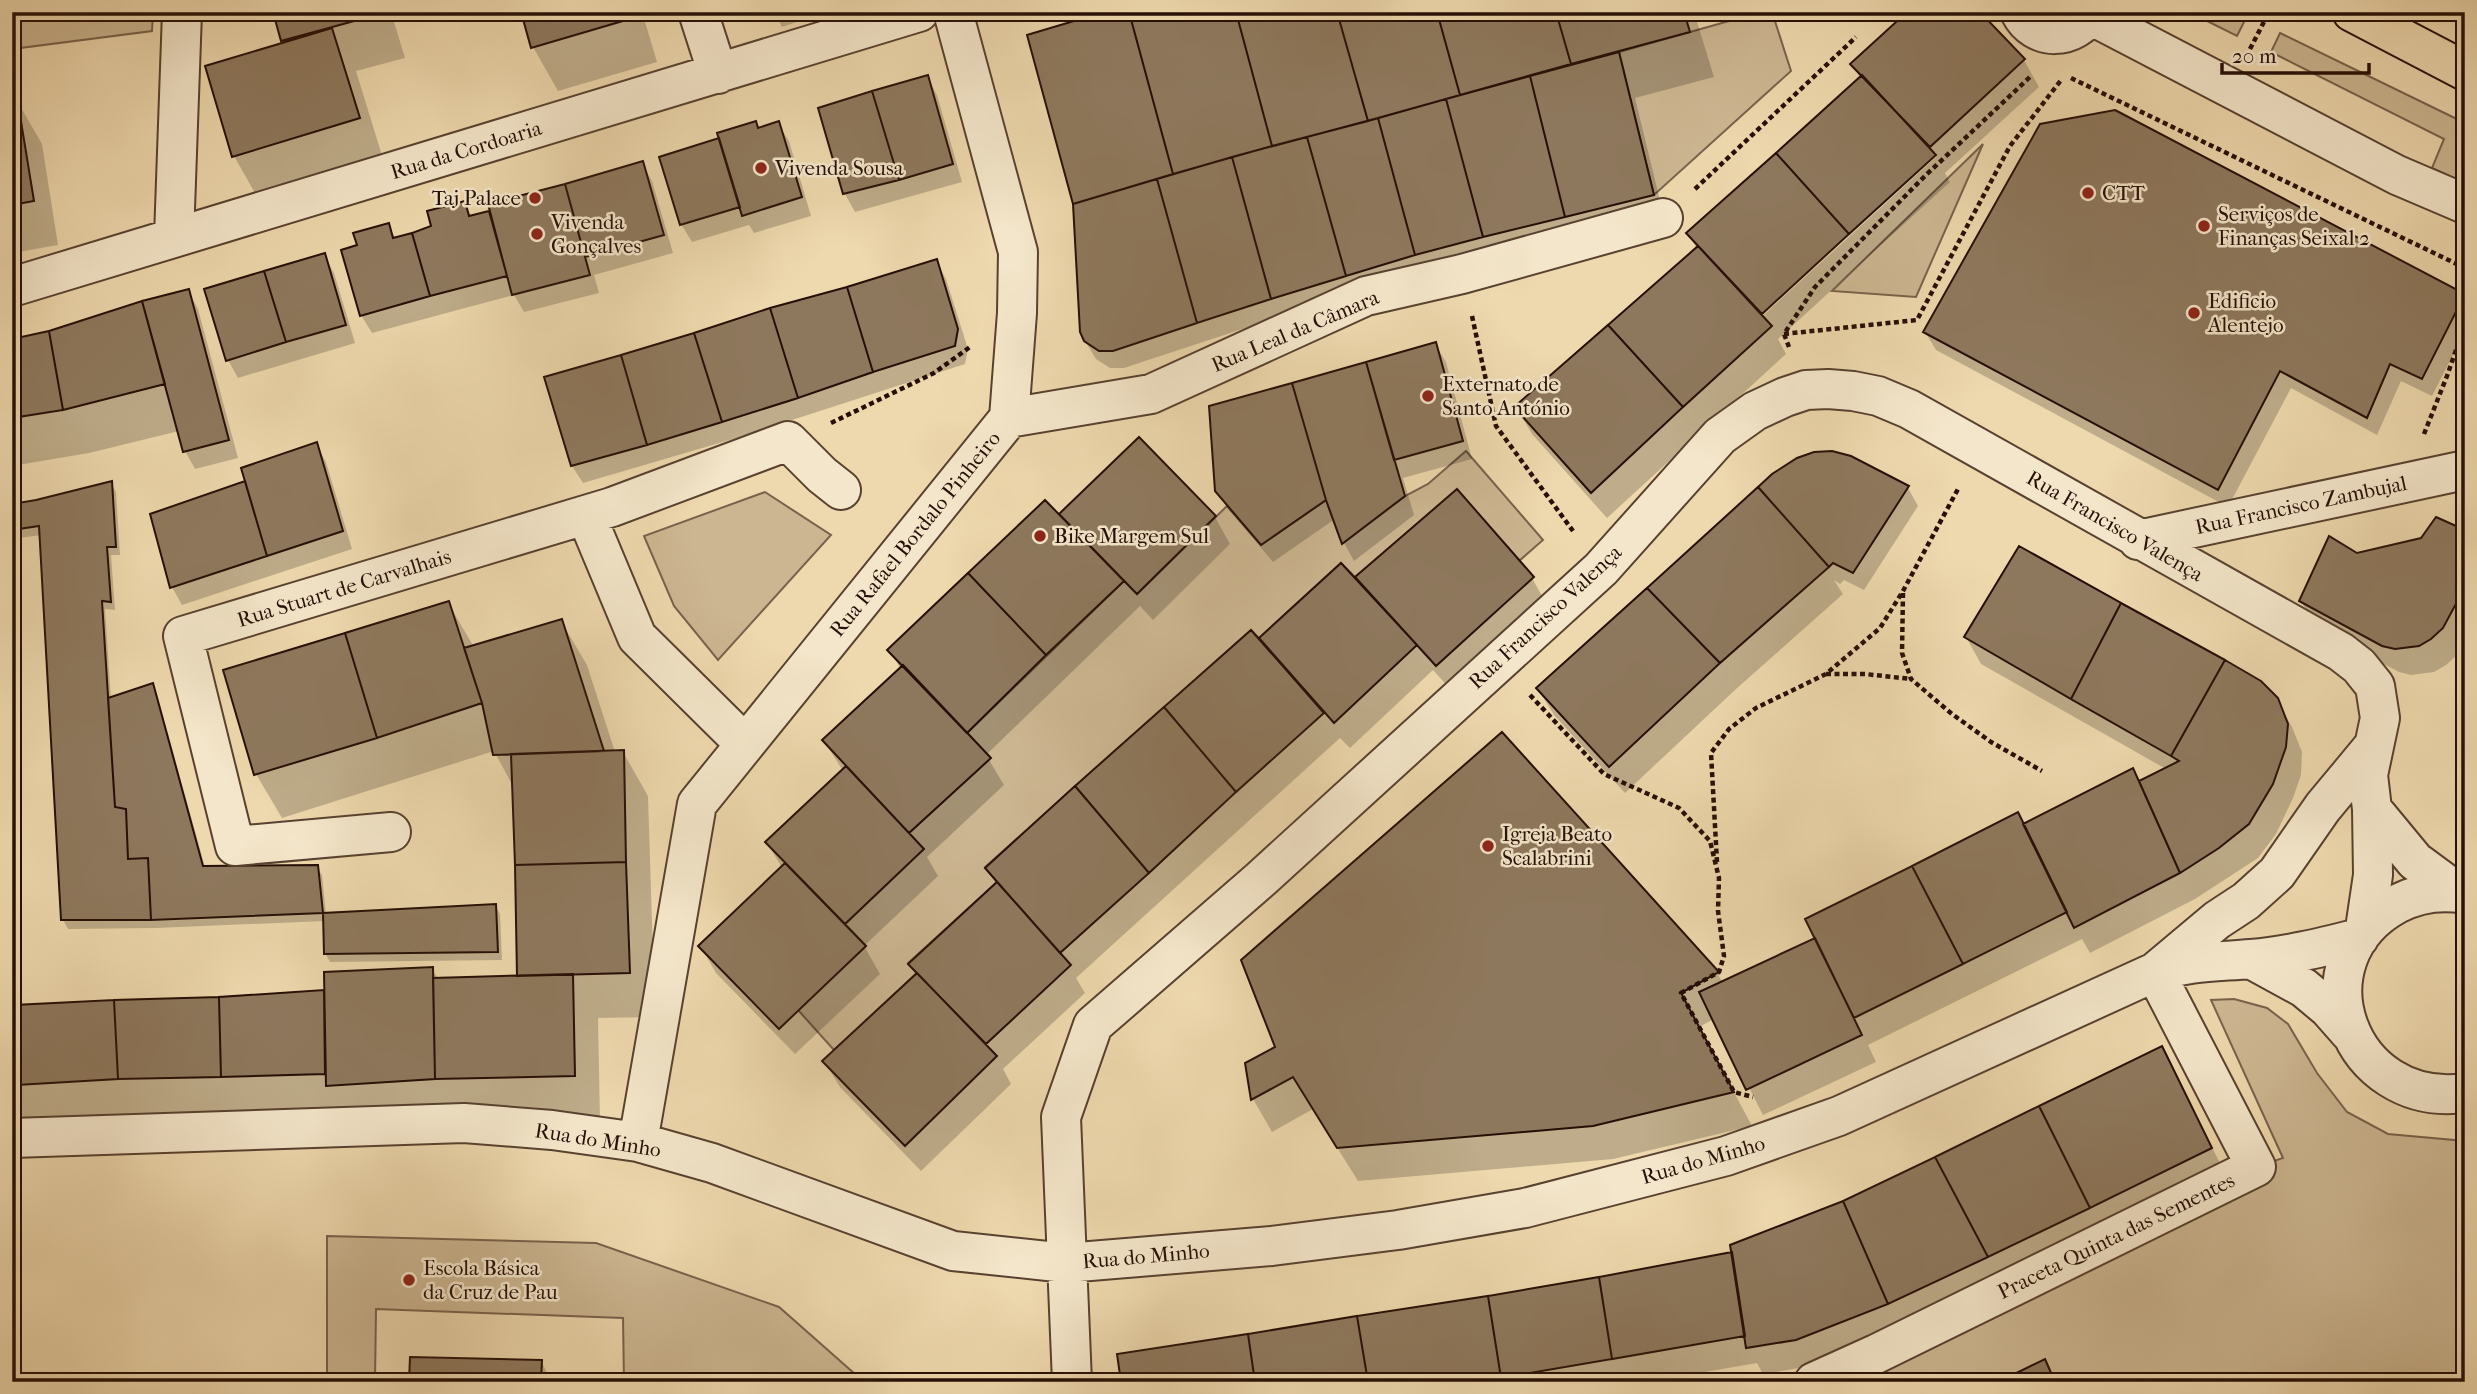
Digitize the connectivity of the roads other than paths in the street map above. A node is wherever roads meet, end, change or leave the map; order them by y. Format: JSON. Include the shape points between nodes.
{"nodes":[{"id":1,"x":182,"y":12,"type":"edge"},
{"id":2,"x":698,"y":12,"type":"edge"},
{"id":3,"x":953,"y":12,"type":"edge"},
{"id":4,"x":2020,"y":12,"type":"edge"},
{"id":5,"x":2352,"y":12,"type":"edge"},
{"id":6,"x":907,"y":14,"type":"edge"},
{"id":7,"x":2084,"y":20,"type":"edge"},
{"id":8,"x":2465,"y":71,"type":"edge"},
{"id":9,"x":718,"y":74,"type":"junction"},
{"id":10,"x":2465,"y":204,"type":"edge"},
{"id":11,"x":1663,"y":218,"type":"road end"},
{"id":12,"x":174,"y":237,"type":"junction"},
{"id":13,"x":12,"y":287,"type":"edge"},
{"id":14,"x":1009,"y":418,"type":"junction"},
{"id":15,"x":2465,"y":470,"type":"edge"},
{"id":16,"x":841,"y":490,"type":"dead end"},
{"id":17,"x":586,"y":515,"type":"junction"},
{"id":18,"x":2138,"y":540,"type":"junction"},
{"id":19,"x":745,"y":744,"type":"junction"},
{"id":20,"x":2372,"y":748,"type":"junction"},
{"id":21,"x":2372,"y":810,"type":"junction"},
{"id":22,"x":391,"y":832,"type":"dead end"},
{"id":23,"x":2461,"y":893,"type":"edge"},
{"id":24,"x":2362,"y":934,"type":"junction"},
{"id":25,"x":2251,"y":959,"type":"junction"},
{"id":26,"x":2155,"y":972,"type":"junction"},
{"id":27,"x":2350,"y":1033,"type":"junction"},
{"id":28,"x":2455,"y":1096,"type":"edge"},
{"id":29,"x":12,"y":1138,"type":"edge"},
{"id":30,"x":638,"y":1142,"type":"junction"},
{"id":31,"x":1066,"y":1263,"type":"junction"},
{"id":32,"x":1072,"y":1382,"type":"edge"},
{"id":33,"x":1814,"y":1382,"type":"edge"}],
"edges":[{"from":1,"to":12,"type":"street"},
{"from":2,"to":9,"type":"street"},
{"from":3,"to":14,"type":"street","name":"Rua Rafael Bordalo Pinheiro","via":[[1018,252]]},
{"from":4,"to":7,"type":"street","via":[[2033,29],[2045,34],[2058,35]]},
{"from":5,"to":8,"type":"main road"},
{"from":6,"to":9,"type":"street","name":"Rua da Cordoaria"},
{"from":7,"to":10,"type":"street"},
{"from":9,"to":12,"type":"street","name":"Rua da Cordoaria"},
{"from":11,"to":14,"type":"street","name":"Rua Leal da Câmara","via":[[1366,296],[1151,394]]},
{"from":12,"to":13,"type":"street","name":"Rua da Cordoaria"},
{"from":14,"to":19,"type":"street","name":"Rua Rafael Bordalo Pinheiro"},
{"from":15,"to":18,"type":"street","name":"Rua Francisco Zambujal"},
{"from":16,"to":17,"type":"street","name":"Rua Stuart de Carvalhais","via":[[788,442]]},
{"from":17,"to":19,"type":"street","via":[[637,637]]},
{"from":17,"to":22,"type":"street","name":"Rua Stuart de Carvalhais","via":[[183,636],[235,846]]},
{"from":18,"to":20,"type":"street","name":"Rua Francisco Valença","via":[[2342,652],[2359,666],[2375,686],[2380,718]]},
{"from":18,"to":31,"type":"street","name":"Rua Francisco Valença","via":[[1909,409],[1878,396],[1806,390],[1755,411],[1720,436],[1601,569],[1093,1025],[1061,1117]]},
{"from":19,"to":30,"type":"street","name":"Rua Rafael Bordalo Pinheiro","via":[[696,804]]},
{"from":20,"to":21,"type":"street","via":[[2368,775]]},
{"from":20,"to":26,"type":"street","via":[[2277,873]]},
{"from":21,"to":23,"type":"street","via":[[2416,861]]},
{"from":21,"to":24,"type":"street","via":[[2373,875]]},
{"from":23,"to":24,"type":"street","via":[[2431,892],[2407,899],[2384,911]]},
{"from":24,"to":25,"type":"street","name":"Rua do Minho","via":[[2315,950]]},
{"from":24,"to":27,"type":"street","via":[[2348,961],[2343,985]]},
{"from":25,"to":26,"type":"street","name":"Rua do Minho","via":[[2179,964]]},
{"from":25,"to":27,"type":"street","via":[[2304,988]]},
{"from":26,"to":31,"type":"street","name":"Rua do Minho","via":[[1839,1116],[1726,1156],[1525,1208],[1398,1230]]},
{"from":26,"to":33,"type":"street","name":"Praceta Quinta das Sementes","via":[[2256,1167]]},
{"from":27,"to":28,"type":"street","via":[[2365,1057],[2385,1076],[2409,1089]]},
{"from":29,"to":30,"type":"street","name":"Rua do Minho","via":[[464,1123]]},
{"from":30,"to":31,"type":"street","name":"Rua do Minho","via":[[712,1163],[953,1251]]},
{"from":31,"to":32,"type":"street","name":"Rua Francisco Valença"}]}
